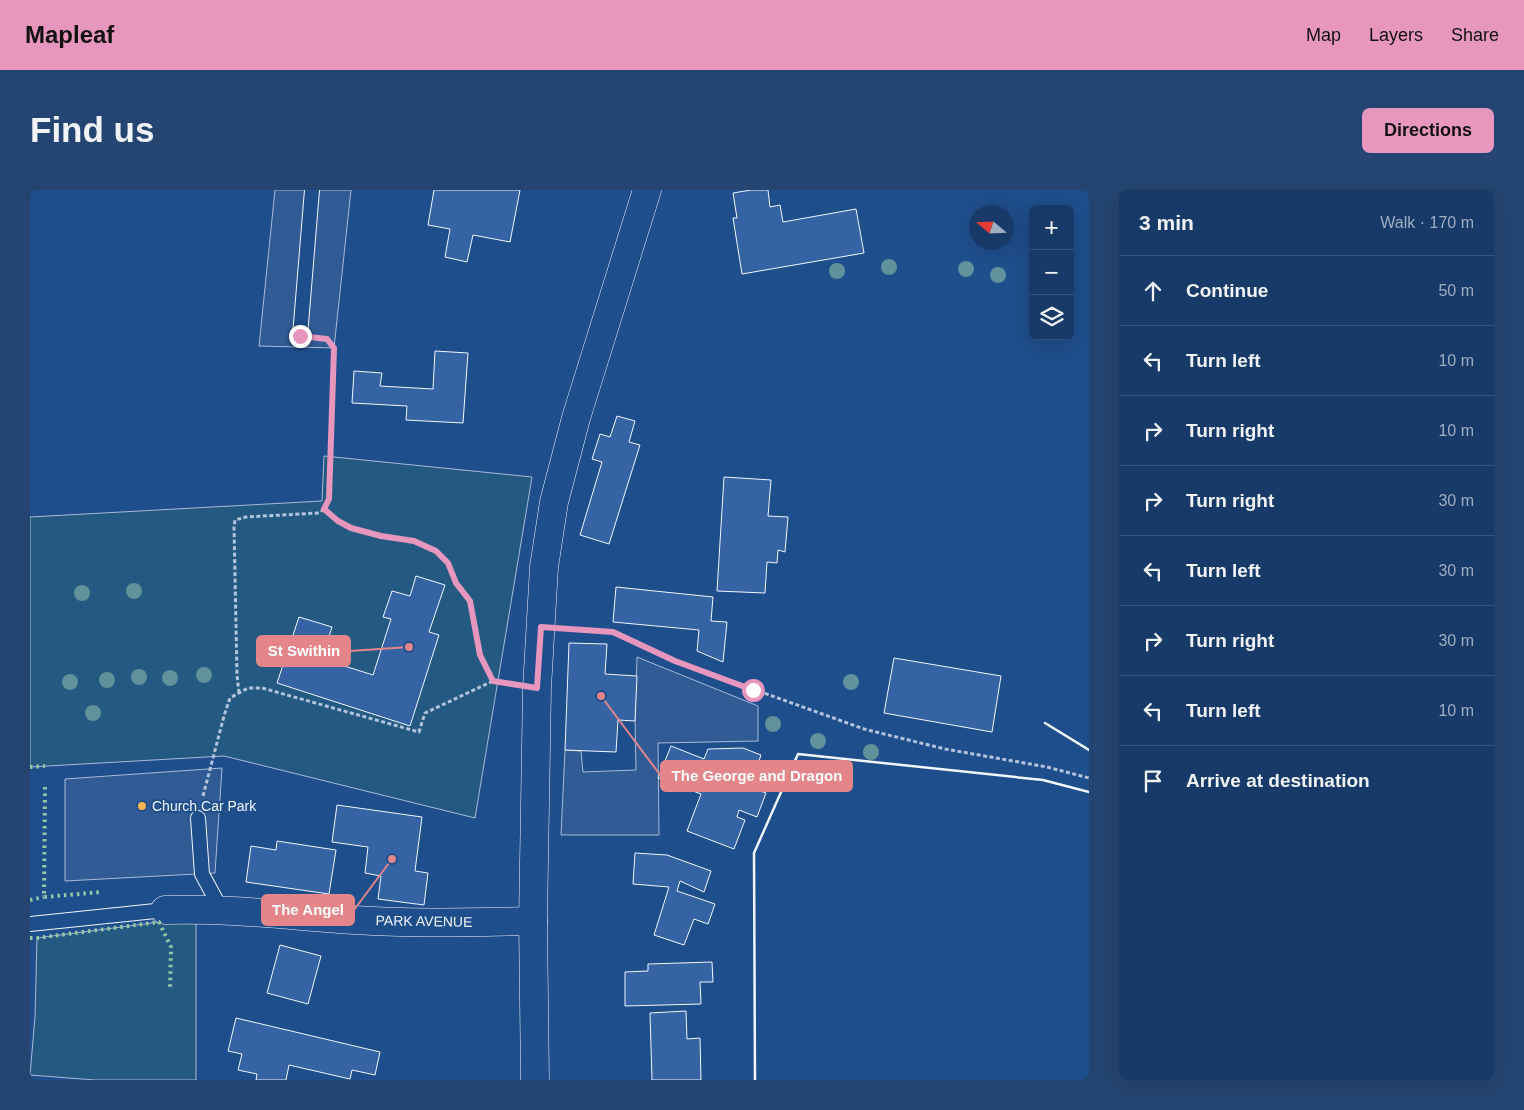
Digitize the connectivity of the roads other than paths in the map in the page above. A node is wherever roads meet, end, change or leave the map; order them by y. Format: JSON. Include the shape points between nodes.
{"nodes":[{"id":1,"x":312,"y":190,"type":"edge"},
{"id":2,"x":647,"y":190,"type":"edge"},
{"id":3,"x":300,"y":336,"type":"road end"},
{"id":4,"x":198,"y":818,"type":"road end"},
{"id":5,"x":166,"y":910,"type":"joint"},
{"id":6,"x":222,"y":910,"type":"junction"},
{"id":7,"x":533,"y":921,"type":"junction"},
{"id":8,"x":30,"y":924,"type":"edge"},
{"id":9,"x":535,"y":1080,"type":"edge"}],
"edges":[{"from":1,"to":3,"type":"lane"},
{"from":2,"to":7,"type":"main road","via":[[576,418],[554,502],[544,567],[537,688]]},
{"from":4,"to":6,"type":"lane","via":[[202,874]]},
{"from":5,"to":6,"type":"main road","name":"PARK AVENUE"},
{"from":5,"to":8,"type":"lane"},
{"from":6,"to":7,"type":"main road","name":"PARK AVENUE","via":[[425,923]]},
{"from":7,"to":9,"type":"main road"}]}
